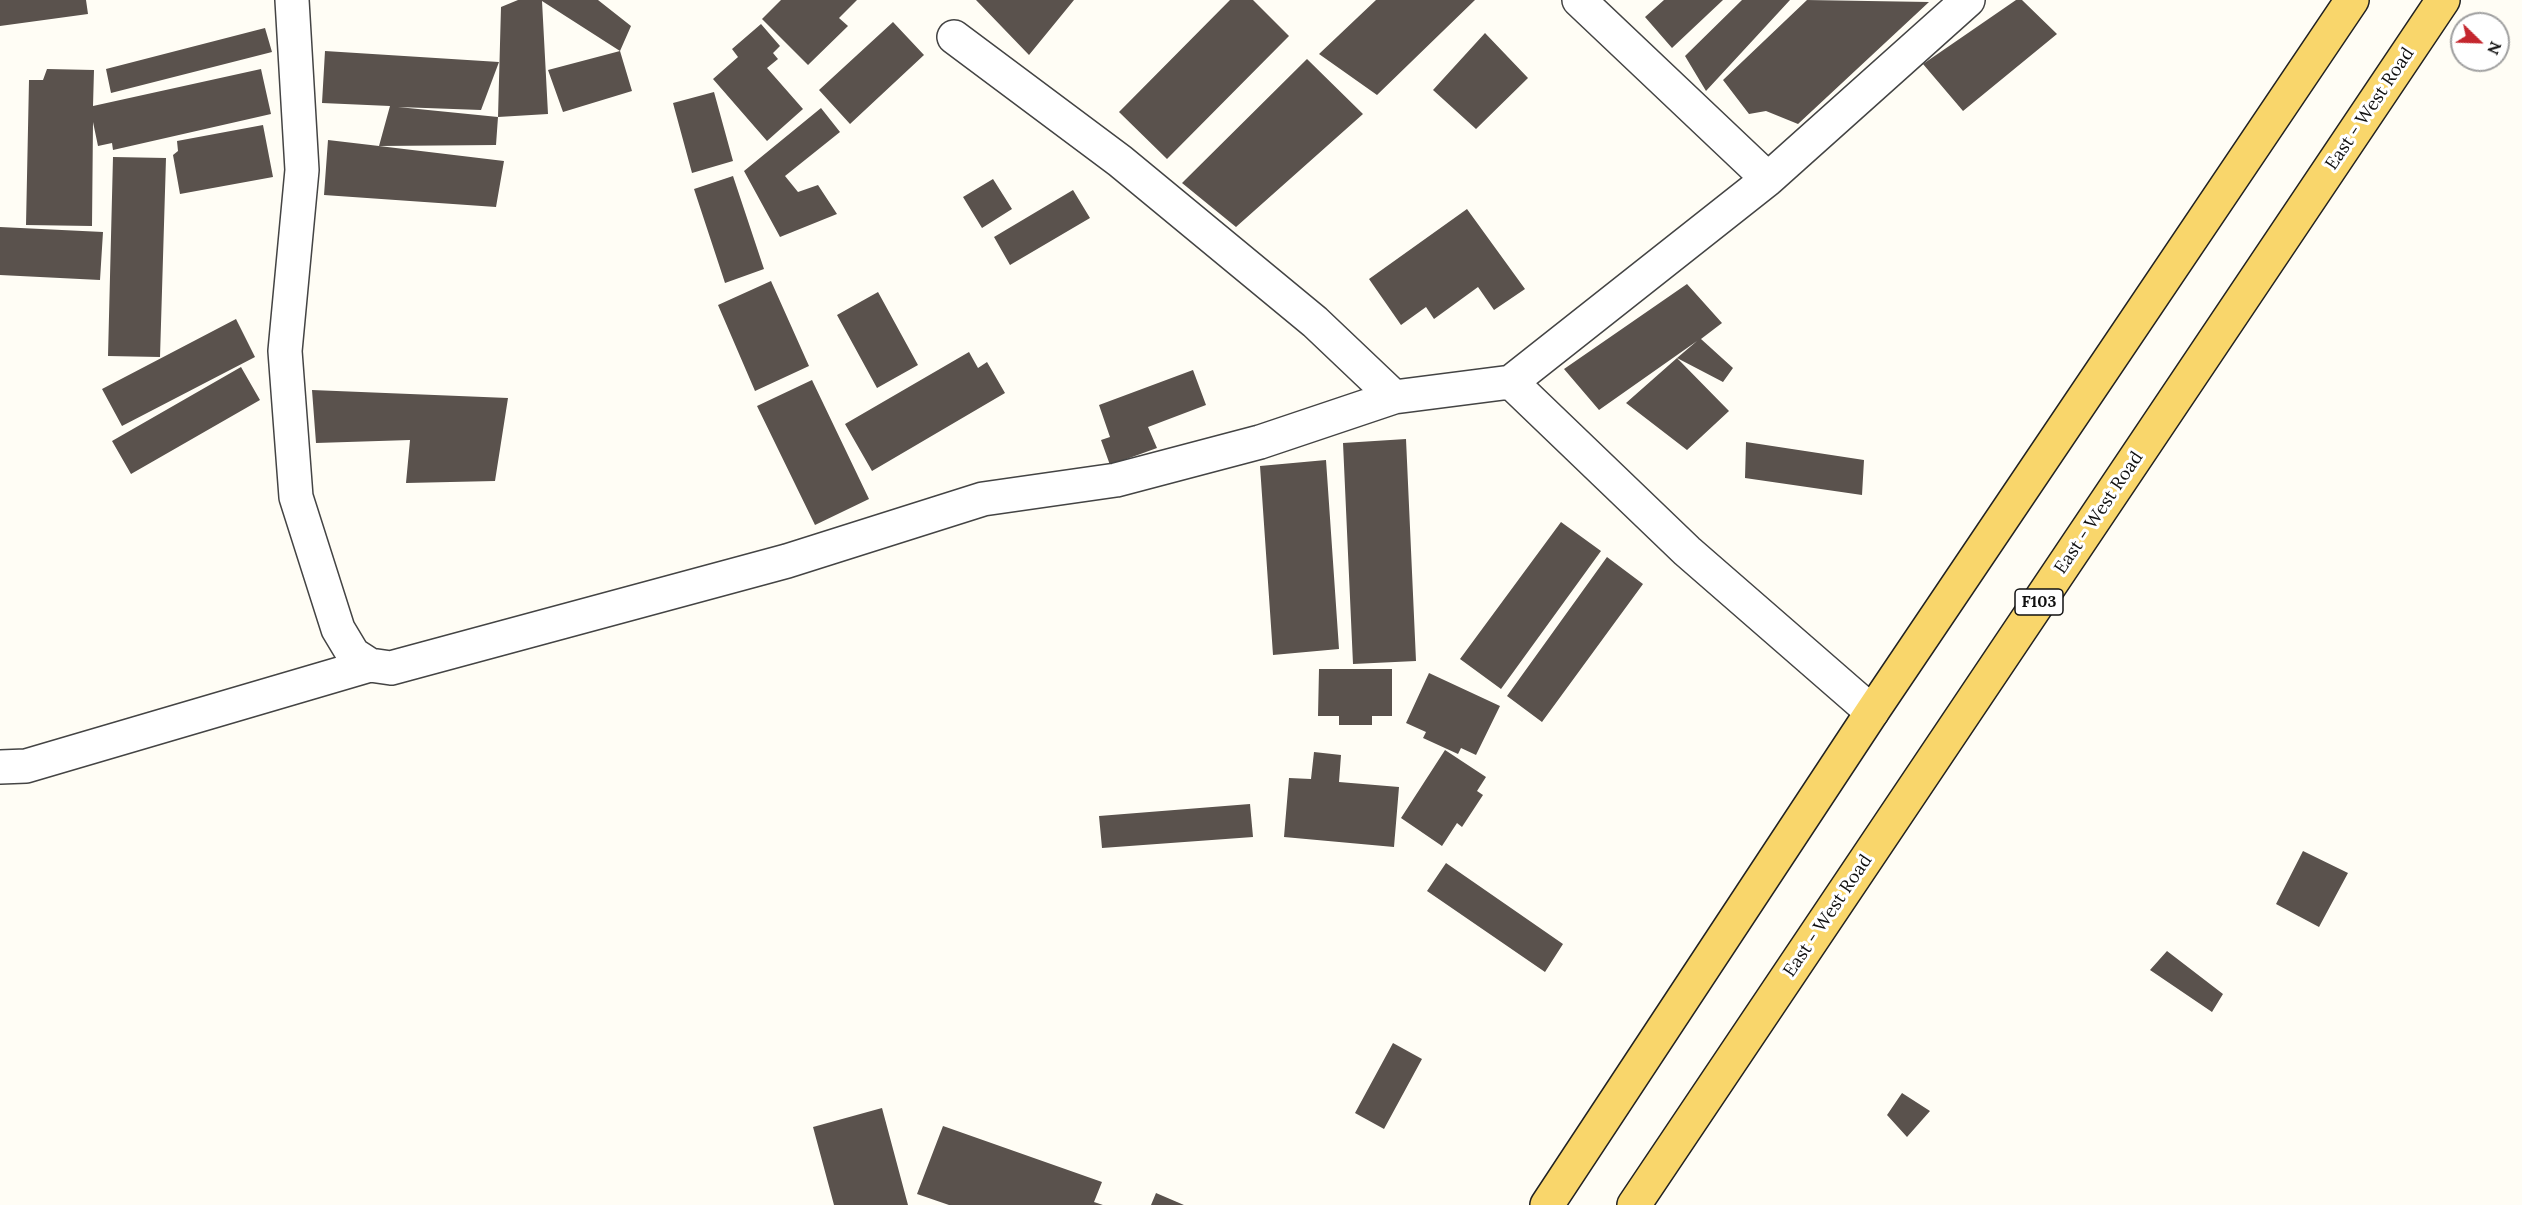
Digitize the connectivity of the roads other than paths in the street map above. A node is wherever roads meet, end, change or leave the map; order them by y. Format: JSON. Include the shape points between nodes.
{"nodes":[{"id":1,"x":292,"y":0,"type":"edge"},
{"id":2,"x":1579,"y":0,"type":"edge"},
{"id":3,"x":1968,"y":0,"type":"edge"},
{"id":4,"x":2352,"y":0,"type":"edge"},
{"id":5,"x":2443,"y":0,"type":"edge"},
{"id":6,"x":954,"y":37,"type":"dead end"},
{"id":7,"x":1768,"y":179,"type":"junction"},
{"id":8,"x":1511,"y":382,"type":"junction"},
{"id":9,"x":1394,"y":397,"type":"junction"},
{"id":10,"x":370,"y":665,"type":"junction"},
{"id":11,"x":1872,"y":712,"type":"junction"},
{"id":12,"x":0,"y":767,"type":"edge"},
{"id":13,"x":1547,"y":1205,"type":"edge"},
{"id":14,"x":1634,"y":1205,"type":"edge"}],
"edges":[{"from":1,"to":10,"type":"street","via":[[302,170],[285,351],[296,498],[338,629],[353,654]]},
{"from":2,"to":7,"type":"street"},
{"from":3,"to":7,"type":"street"},
{"from":4,"to":11,"type":"main road"},
{"from":5,"to":14,"type":"main road","name":"East - West Road","number":"F103"},
{"from":6,"to":9,"type":"street","via":[[1120,161],[1315,322]]},
{"from":7,"to":8,"type":"street"},
{"from":8,"to":9,"type":"street"},
{"from":8,"to":11,"type":"street","via":[[1687,551]]},
{"from":9,"to":10,"type":"street","via":[[1260,442],[1116,480],[983,499],[787,561],[414,663],[391,668]]},
{"from":10,"to":12,"type":"street","via":[[26,766]]},
{"from":11,"to":13,"type":"main road"}]}
